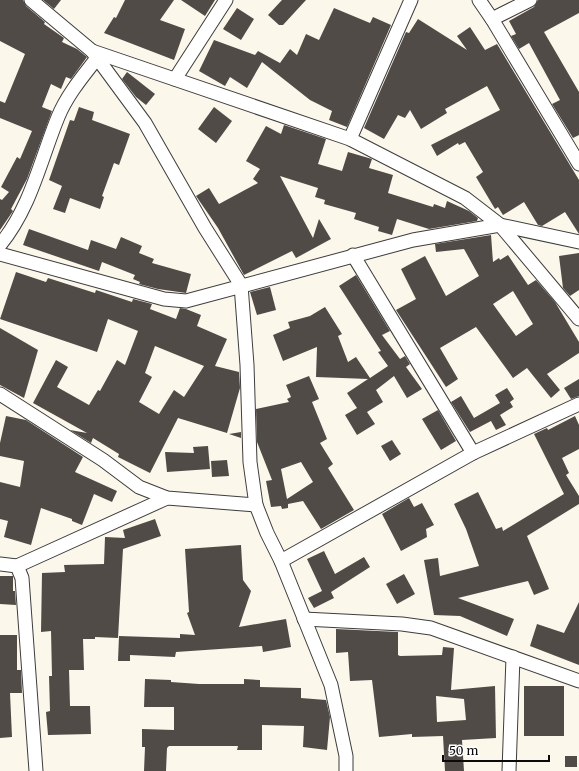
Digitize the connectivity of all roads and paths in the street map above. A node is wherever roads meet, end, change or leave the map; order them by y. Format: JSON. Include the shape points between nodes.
{"nodes":[{"id":1,"x":31,"y":0,"type":"edge"},
{"id":2,"x":226,"y":0,"type":"edge"},
{"id":3,"x":411,"y":0,"type":"edge"},
{"id":4,"x":479,"y":0,"type":"edge"},
{"id":5,"x":530,"y":0,"type":"edge"},
{"id":6,"x":492,"y":19,"type":"junction"},
{"id":7,"x":95,"y":54,"type":"junction"},
{"id":8,"x":175,"y":79,"type":"junction"},
{"id":9,"x":350,"y":139,"type":"junction"},
{"id":10,"x":579,"y":164,"type":"edge"},
{"id":11,"x":500,"y":225,"type":"junction"},
{"id":12,"x":579,"y":242,"type":"edge"},
{"id":13,"x":0,"y":245,"type":"edge"},
{"id":14,"x":0,"y":254,"type":"edge"},
{"id":15,"x":353,"y":255,"type":"junction"},
{"id":16,"x":241,"y":285,"type":"junction"},
{"id":17,"x":579,"y":319,"type":"edge"},
{"id":18,"x":0,"y":394,"type":"edge"},
{"id":19,"x":579,"y":404,"type":"edge"},
{"id":20,"x":473,"y":453,"type":"junction"},
{"id":21,"x":167,"y":498,"type":"junction"},
{"id":22,"x":256,"y":505,"type":"junction"},
{"id":23,"x":281,"y":561,"type":"junction"},
{"id":24,"x":0,"y":564,"type":"edge"},
{"id":25,"x":17,"y":566,"type":"junction"},
{"id":26,"x":304,"y":619,"type":"junction"},
{"id":27,"x":514,"y":658,"type":"junction"},
{"id":28,"x":579,"y":681,"type":"edge"},
{"id":29,"x":36,"y":771,"type":"edge"},
{"id":30,"x":346,"y":771,"type":"edge"},
{"id":31,"x":509,"y":771,"type":"edge"}],
"edges":[{"from":1,"to":7,"type":"street"},
{"from":2,"to":8,"type":"street"},
{"from":3,"to":9,"type":"street"},
{"from":4,"to":6,"type":"street"},
{"from":5,"to":6,"type":"street"},
{"from":6,"to":10,"type":"street"},
{"from":7,"to":8,"type":"street"},
{"from":7,"to":13,"type":"street","via":[[59,115],[29,199],[14,228]]},
{"from":7,"to":16,"type":"street","via":[[145,123]]},
{"from":8,"to":9,"type":"street"},
{"from":9,"to":11,"type":"street","via":[[465,198]]},
{"from":11,"to":12,"type":"street"},
{"from":11,"to":15,"type":"street","via":[[413,240]]},
{"from":11,"to":17,"type":"street"},
{"from":14,"to":16,"type":"street","via":[[164,299],[186,301]]},
{"from":15,"to":16,"type":"street"},
{"from":15,"to":20,"type":"street"},
{"from":16,"to":22,"type":"street","via":[[250,462]]},
{"from":18,"to":21,"type":"street","via":[[103,460],[139,487]]},
{"from":19,"to":20,"type":"street"},
{"from":20,"to":23,"type":"street"},
{"from":21,"to":22,"type":"street"},
{"from":21,"to":25,"type":"street"},
{"from":22,"to":23,"type":"street","via":[[266,533]]},
{"from":23,"to":26,"type":"street"},
{"from":24,"to":25,"type":"street"},
{"from":25,"to":29,"type":"street","via":[[22,578]]},
{"from":26,"to":27,"type":"street","via":[[431,628]]},
{"from":26,"to":30,"type":"street","via":[[331,685],[346,756]]},
{"from":27,"to":28,"type":"street"},
{"from":27,"to":31,"type":"street"}]}
